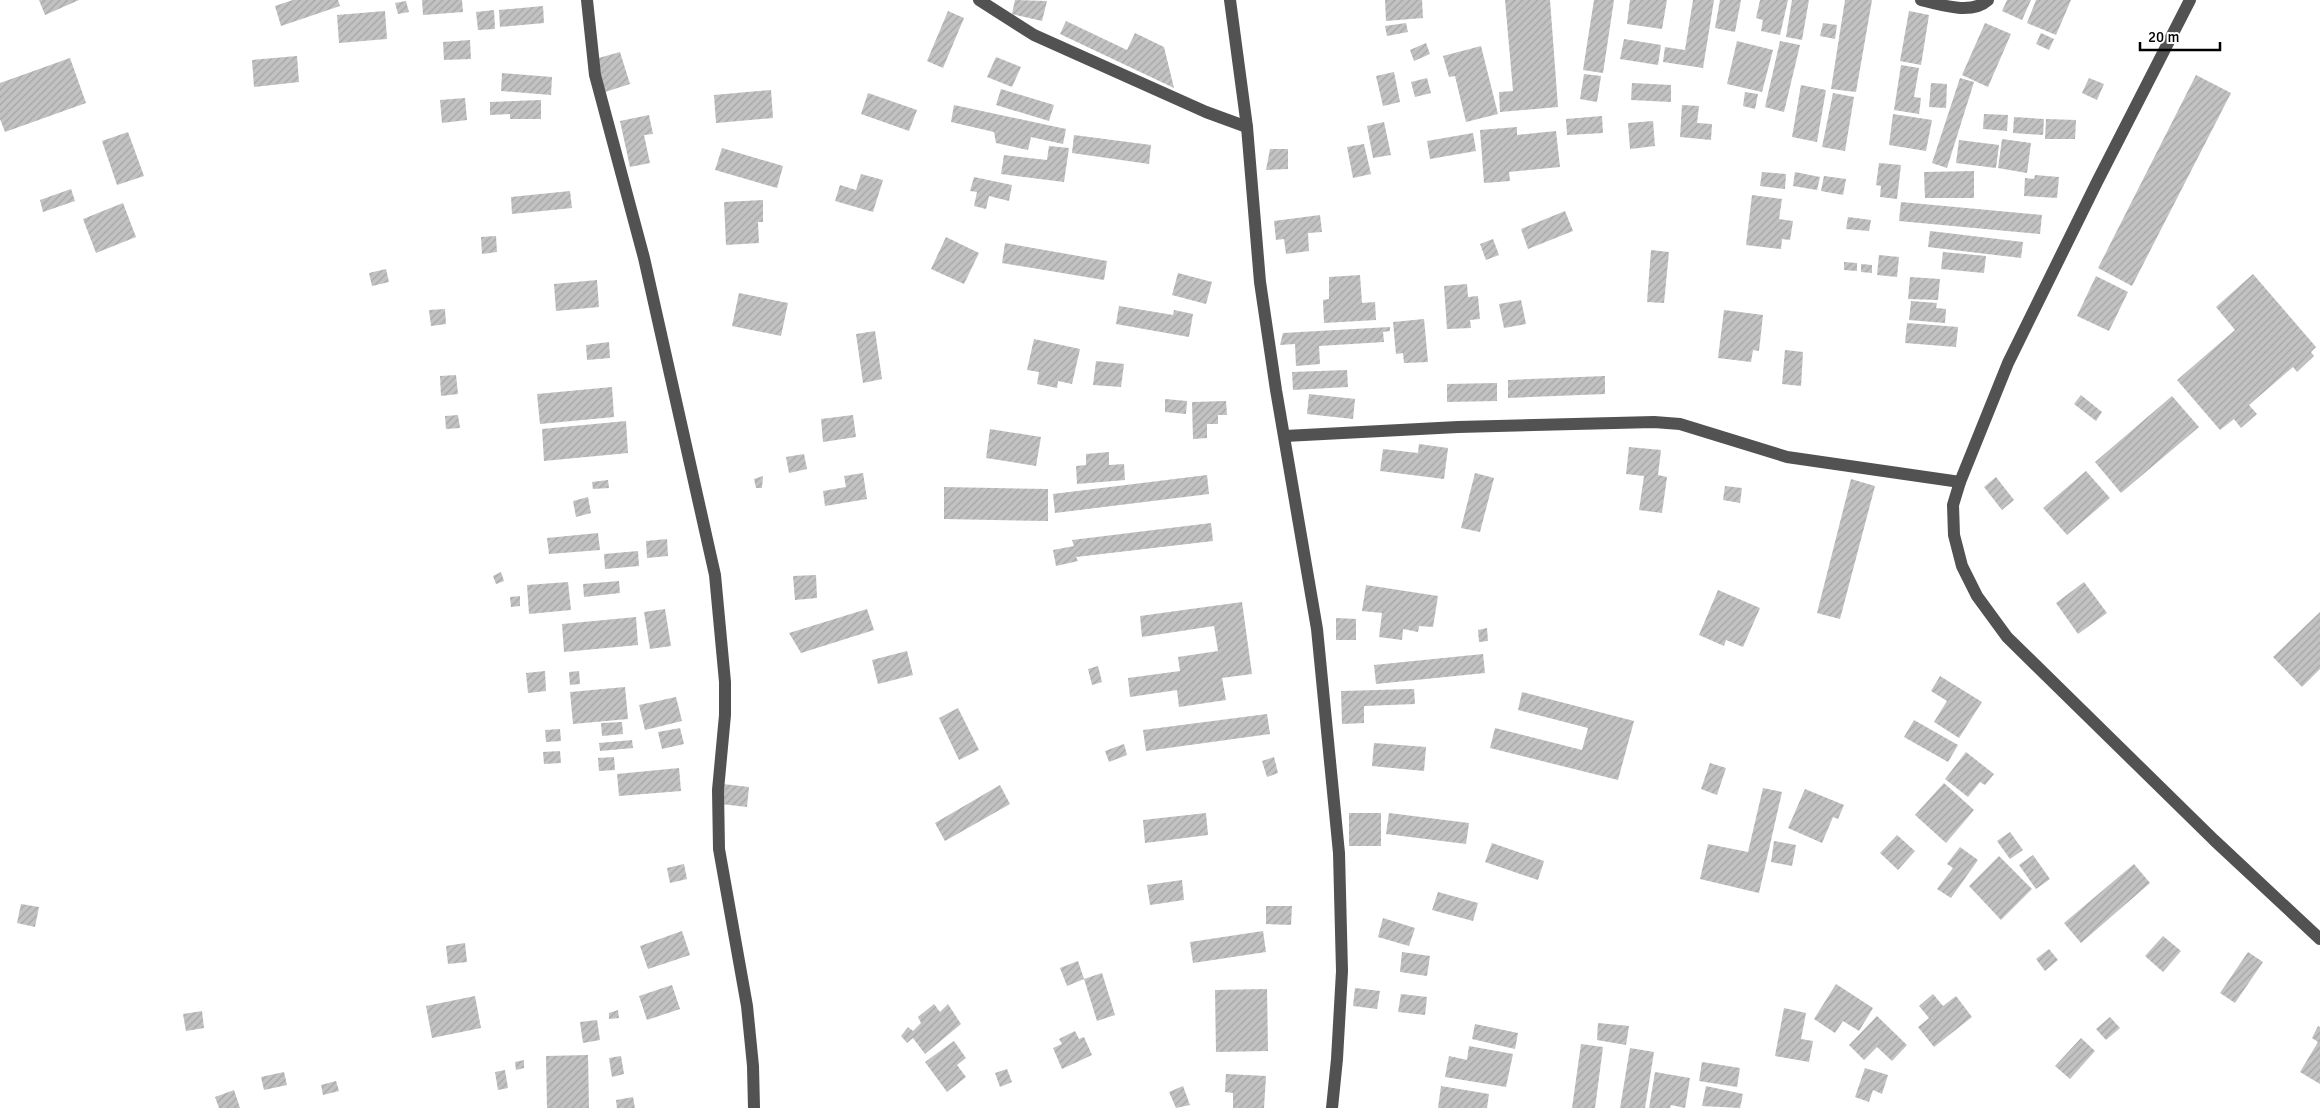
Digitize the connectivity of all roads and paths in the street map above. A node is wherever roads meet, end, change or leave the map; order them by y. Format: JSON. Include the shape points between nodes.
{"nodes":[{"id":1,"x":588,"y":0,"type":"edge"},
{"id":2,"x":979,"y":0,"type":"edge"},
{"id":3,"x":1230,"y":0,"type":"edge"},
{"id":4,"x":1921,"y":0,"type":"edge"},
{"id":5,"x":1988,"y":0,"type":"edge"},
{"id":6,"x":2190,"y":0,"type":"edge"},
{"id":7,"x":1247,"y":127,"type":"junction"},
{"id":8,"x":1284,"y":436,"type":"junction"},
{"id":9,"x":1960,"y":482,"type":"junction"},
{"id":10,"x":2320,"y":939,"type":"edge"},
{"id":11,"x":754,"y":1108,"type":"edge"},
{"id":12,"x":1332,"y":1108,"type":"edge"}],
"edges":[{"from":1,"to":11,"type":"street","via":[[595,75],[644,258],[715,575],[725,682],[718,840],[747,1006]]},
{"from":2,"to":7,"type":"street","via":[[1034,34],[1206,112]]},
{"from":3,"to":7,"type":"street"},
{"from":4,"to":5,"type":"street","via":[[1971,7]]},
{"from":6,"to":9,"type":"street","via":[[2008,364]]},
{"from":7,"to":8,"type":"street","via":[[1260,282]]},
{"from":8,"to":9,"type":"street","via":[[1654,422],[1680,424],[1787,457]]},
{"from":8,"to":12,"type":"street","via":[[1317,629],[1339,853],[1342,971]]},
{"from":9,"to":10,"type":"street","via":[[1953,505],[1954,536],[1962,566],[1977,596],[2007,637]]}]}
